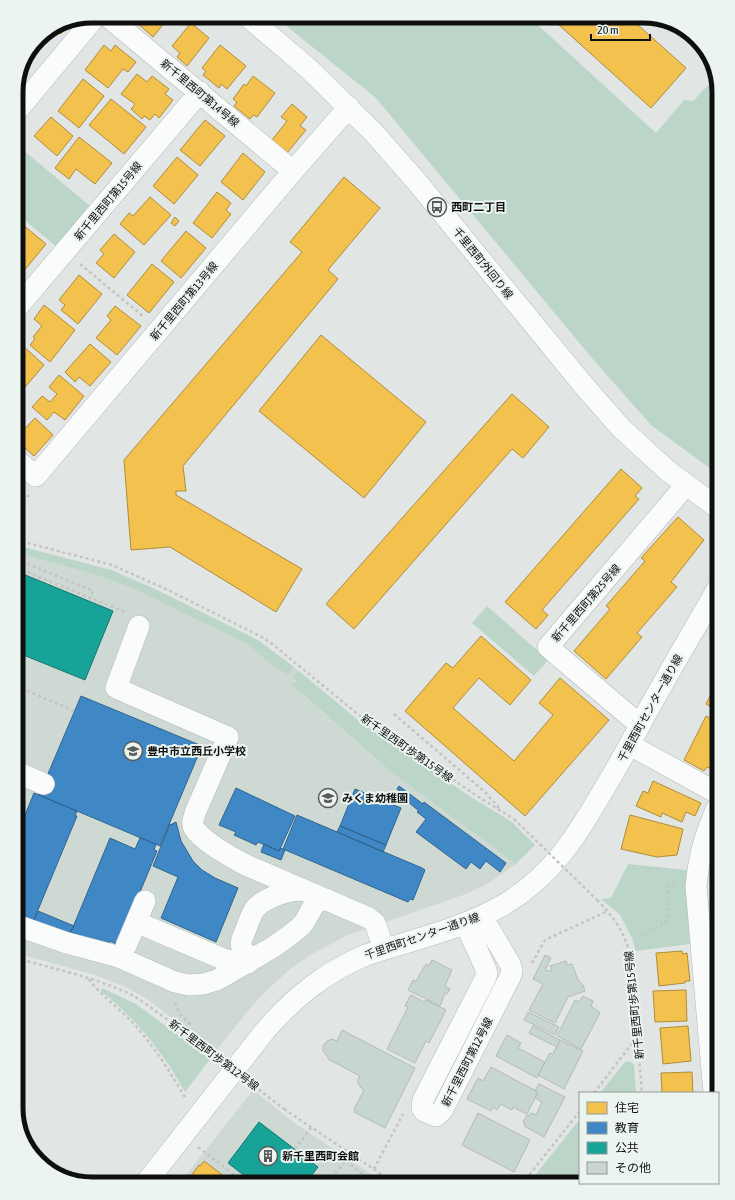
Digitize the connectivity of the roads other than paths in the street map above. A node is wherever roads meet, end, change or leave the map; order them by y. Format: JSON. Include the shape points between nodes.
{"nodes":[{"id":1,"x":90,"y":23,"type":"edge"},
{"id":2,"x":116,"y":23,"type":"edge"},
{"id":3,"x":255,"y":23,"type":"edge"},
{"id":4,"x":200,"y":92,"type":"junction"},
{"id":5,"x":23,"y":104,"type":"edge"},
{"id":6,"x":349,"y":107,"type":"junction"},
{"id":7,"x":293,"y":171,"type":"junction"},
{"id":8,"x":23,"y":301,"type":"edge"},
{"id":9,"x":23,"y":466,"type":"edge"},
{"id":10,"x":686,"y":485,"type":"junction"},
{"id":11,"x":712,"y":504,"type":"edge"},
{"id":12,"x":712,"y":598,"type":"edge"},
{"id":13,"x":139,"y":626,"type":"road end"},
{"id":14,"x":640,"y":725,"type":"junction"},
{"id":15,"x":630,"y":745,"type":"junction"},
{"id":16,"x":23,"y":775,"type":"edge"},
{"id":17,"x":44,"y":784,"type":"dead end"},
{"id":18,"x":712,"y":790,"type":"edge"},
{"id":19,"x":712,"y":818,"type":"edge"},
{"id":20,"x":318,"y":896,"type":"junction"},
{"id":21,"x":145,"y":900,"type":"dead end"},
{"id":22,"x":474,"y":920,"type":"junction"},
{"id":23,"x":136,"y":922,"type":"junction"},
{"id":24,"x":23,"y":927,"type":"edge"},
{"id":25,"x":126,"y":946,"type":"dead end"},
{"id":26,"x":384,"y":949,"type":"junction"},
{"id":27,"x":255,"y":958,"type":"junction"},
{"id":28,"x":712,"y":1070,"type":"edge"},
{"id":29,"x":150,"y":1177,"type":"edge"}],
"edges":[{"from":1,"to":5,"type":"street"},
{"from":2,"to":4,"type":"street","name":"新千里西町第14号線"},
{"from":3,"to":6,"type":"street","name":"千里西町外回り線"},
{"from":4,"to":7,"type":"street","name":"新千里西町第14号線"},
{"from":4,"to":8,"type":"street","name":"新千里西町第15号線"},
{"from":6,"to":7,"type":"street","name":"新千里西町第13号線"},
{"from":6,"to":10,"type":"street","name":"千里西町外回り線","via":[[407,170],[604,410],[640,447]]},
{"from":7,"to":9,"type":"street","name":"新千里西町第13号線","via":[[36,476]]},
{"from":10,"to":11,"type":"street","name":"千里西町外回り線"},
{"from":10,"to":14,"type":"street","name":"新千里西町第25号線","via":[[548,647]]},
{"from":12,"to":14,"type":"street","name":"千里西町センター通り線"},
{"from":13,"to":20,"type":"street","via":[[116,688],[228,737],[195,813],[194,827],[229,856]]},
{"from":14,"to":15,"type":"street","name":"千里西町センター通り線"},
{"from":15,"to":18,"type":"street"},
{"from":15,"to":22,"type":"street","name":"千里西町センター通り線","via":[[576,836],[560,857],[519,894]]},
{"from":16,"to":17,"type":"street"},
{"from":19,"to":28,"type":"street","via":[[705,834],[696,886]]},
{"from":20,"to":26,"type":"street","via":[[369,918],[375,923]]},
{"from":20,"to":27,"type":"street","via":[[321,900],[316,902],[297,930]]},
{"from":20,"to":27,"type":"street","via":[[298,890],[259,904],[242,939],[243,953]]},
{"from":21,"to":23,"type":"street"},
{"from":22,"to":22,"type":"street","name":"新千里西町第12号線","via":[[510,964],[512,970],[442,1111],[436,1116],[424,1111],[423,1100],[487,974]]},
{"from":22,"to":26,"type":"street","name":"千里西町センター通り線"},
{"from":23,"to":25,"type":"street"},
{"from":23,"to":27,"type":"street","via":[[223,959],[240,963]]},
{"from":24,"to":27,"type":"street","via":[[116,956],[175,982],[189,985],[217,980]]},
{"from":26,"to":29,"type":"street","name":"千里西町センター通り線","via":[[352,961],[316,982],[281,1013]]}]}
